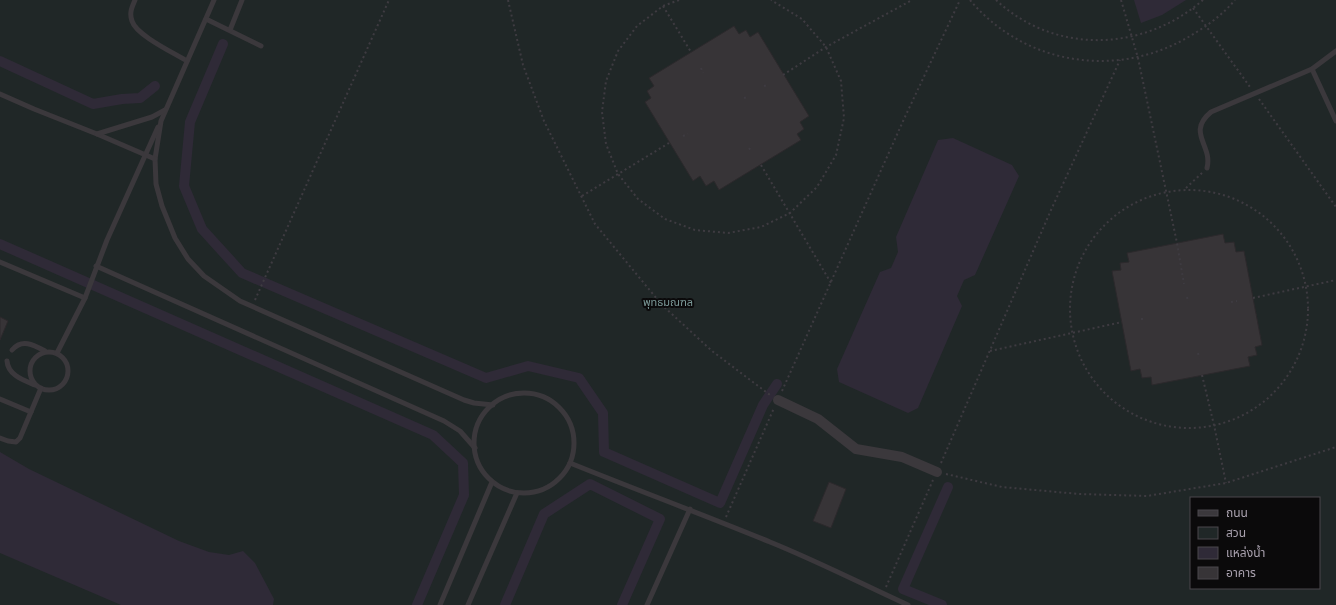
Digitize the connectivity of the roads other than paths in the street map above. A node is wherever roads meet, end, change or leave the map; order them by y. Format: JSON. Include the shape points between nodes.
{"nodes":[{"id":1,"x":135,"y":0,"type":"edge"},
{"id":2,"x":214,"y":0,"type":"edge"},
{"id":3,"x":242,"y":0,"type":"edge"},
{"id":4,"x":206,"y":18,"type":"junction"},
{"id":5,"x":230,"y":30,"type":"junction"},
{"id":6,"x":261,"y":46,"type":"dead end"},
{"id":7,"x":1336,"y":51,"type":"edge"},
{"id":8,"x":187,"y":60,"type":"junction"},
{"id":9,"x":1312,"y":69,"type":"junction"},
{"id":10,"x":0,"y":94,"type":"edge"},
{"id":11,"x":165,"y":110,"type":"junction"},
{"id":12,"x":161,"y":121,"type":"junction"},
{"id":13,"x":1336,"y":121,"type":"edge"},
{"id":14,"x":97,"y":134,"type":"junction"},
{"id":15,"x":145,"y":156,"type":"junction"},
{"id":16,"x":155,"y":159,"type":"junction"},
{"id":17,"x":1207,"y":168,"type":"road end"},
{"id":18,"x":0,"y":262,"type":"edge"},
{"id":19,"x":96,"y":266,"type":"junction"},
{"id":20,"x":85,"y":298,"type":"junction"},
{"id":21,"x":12,"y":350,"type":"dead end"},
{"id":22,"x":45,"y":352,"type":"junction"},
{"id":23,"x":57,"y":353,"type":"junction"},
{"id":24,"x":7,"y":361,"type":"dead end"},
{"id":25,"x":36,"y":385,"type":"junction"},
{"id":26,"x":41,"y":388,"type":"junction"},
{"id":27,"x":0,"y":399,"type":"edge"},
{"id":28,"x":778,"y":400,"type":"road end"},
{"id":29,"x":492,"y":405,"type":"junction"},
{"id":30,"x":31,"y":412,"type":"junction"},
{"id":31,"x":0,"y":438,"type":"edge"},
{"id":32,"x":475,"y":448,"type":"junction"},
{"id":33,"x":570,"y":463,"type":"junction"},
{"id":34,"x":937,"y":472,"type":"road end"},
{"id":35,"x":492,"y":482,"type":"junction"},
{"id":36,"x":517,"y":493,"type":"junction"},
{"id":37,"x":690,"y":509,"type":"junction"},
{"id":38,"x":440,"y":605,"type":"edge"},
{"id":39,"x":468,"y":605,"type":"edge"},
{"id":40,"x":648,"y":605,"type":"edge"},
{"id":41,"x":908,"y":605,"type":"edge"}],
"edges":[{"from":1,"to":8,"type":"lane","via":[[130,13],[132,23],[138,30],[148,39]]},
{"from":2,"to":4,"type":"lane"},
{"from":3,"to":5,"type":"lane"},
{"from":4,"to":5,"type":"lane"},
{"from":4,"to":8,"type":"lane"},
{"from":5,"to":6,"type":"lane"},
{"from":7,"to":9,"type":"lane"},
{"from":8,"to":11,"type":"lane"},
{"from":9,"to":13,"type":"lane"},
{"from":9,"to":17,"type":"lane","via":[[1211,112],[1205,117],[1199,132],[1208,157]]},
{"from":10,"to":14,"type":"lane"},
{"from":11,"to":12,"type":"lane"},
{"from":11,"to":14,"type":"lane","via":[[152,117]]},
{"from":12,"to":15,"type":"lane"},
{"from":12,"to":16,"type":"lane"},
{"from":14,"to":15,"type":"lane"},
{"from":15,"to":16,"type":"lane"},
{"from":15,"to":19,"type":"lane"},
{"from":16,"to":29,"type":"lane","via":[[156,184],[175,238],[188,259],[221,289],[240,301],[464,400]]},
{"from":18,"to":20,"type":"lane"},
{"from":19,"to":20,"type":"lane"},
{"from":19,"to":32,"type":"lane","via":[[448,424],[460,431]]},
{"from":20,"to":23,"type":"lane"},
{"from":21,"to":22,"type":"lane","via":[[20,344],[27,343]]},
{"from":22,"to":23,"type":"lane"},
{"from":22,"to":25,"type":"lane","via":[[31,362],[30,375]]},
{"from":23,"to":26,"type":"lane","via":[[67,362],[68,376],[65,382],[54,389]]},
{"from":24,"to":25,"type":"lane","via":[[8,367],[18,377]]},
{"from":25,"to":26,"type":"lane"},
{"from":26,"to":30,"type":"lane"},
{"from":27,"to":30,"type":"lane"},
{"from":28,"to":34,"type":"street","via":[[818,419],[856,449],[902,457]]},
{"from":29,"to":32,"type":"lane","via":[[478,424]]},
{"from":29,"to":33,"type":"lane","via":[[505,397],[520,393],[548,399],[560,408],[573,434],[574,449]]},
{"from":30,"to":31,"type":"lane","via":[[16,442]]},
{"from":32,"to":35,"type":"lane","via":[[478,461]]},
{"from":33,"to":36,"type":"lane","via":[[561,476],[548,487],[528,493]]},
{"from":33,"to":37,"type":"lane"},
{"from":35,"to":36,"type":"lane"},
{"from":35,"to":38,"type":"lane"},
{"from":36,"to":39,"type":"lane"},
{"from":37,"to":40,"type":"lane"},
{"from":37,"to":41,"type":"lane"}]}
